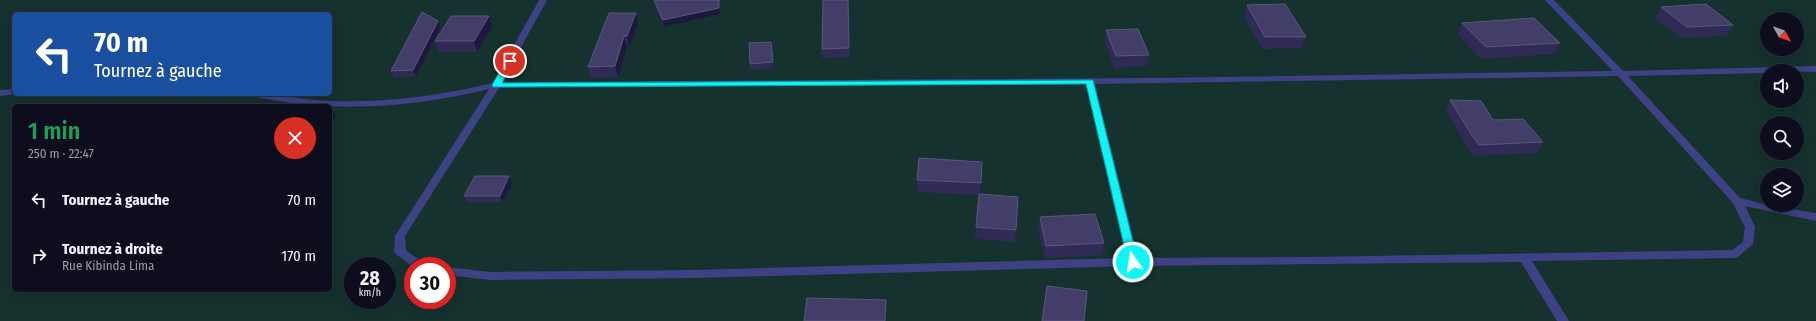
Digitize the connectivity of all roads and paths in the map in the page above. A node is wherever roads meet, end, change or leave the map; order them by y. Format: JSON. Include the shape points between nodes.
{"nodes":[{"id":1,"x":544,"y":0,"type":"edge"},
{"id":2,"x":1549,"y":0,"type":"edge"},
{"id":3,"x":1816,"y":69,"type":"edge"},
{"id":4,"x":1620,"y":74,"type":"junction"},
{"id":5,"x":1090,"y":82,"type":"junction"},
{"id":6,"x":496,"y":85,"type":"junction"},
{"id":7,"x":0,"y":92,"type":"edge"},
{"id":8,"x":12,"y":92,"type":"edge"},
{"id":9,"x":266,"y":96,"type":"edge"},
{"id":10,"x":1737,"y":201,"type":"junction"},
{"id":11,"x":1816,"y":216,"type":"edge"},
{"id":12,"x":407,"y":257,"type":"edge"},
{"id":13,"x":1524,"y":257,"type":"junction"},
{"id":14,"x":1133,"y":262,"type":"junction"},
{"id":15,"x":456,"y":272,"type":"edge"},
{"id":16,"x":1563,"y":321,"type":"edge"}],
"edges":[{"from":1,"to":6,"type":"street"},
{"from":2,"to":4,"type":"street"},
{"from":3,"to":4,"type":"street"},
{"from":4,"to":5,"type":"street"},
{"from":4,"to":10,"type":"street"},
{"from":5,"to":6,"type":"street"},
{"from":5,"to":14,"type":"street"},
{"from":6,"to":9,"type":"street","via":[[442,97],[399,102],[296,102]]},
{"from":6,"to":12,"type":"street","via":[[400,236],[400,251]]},
{"from":7,"to":8,"type":"street"},
{"from":10,"to":11,"type":"street"},
{"from":10,"to":13,"type":"street","via":[[1750,227],[1748,244],[1734,254]]},
{"from":13,"to":14,"type":"street"},
{"from":13,"to":16,"type":"street"},
{"from":14,"to":15,"type":"street","via":[[694,274],[490,276]]}]}
